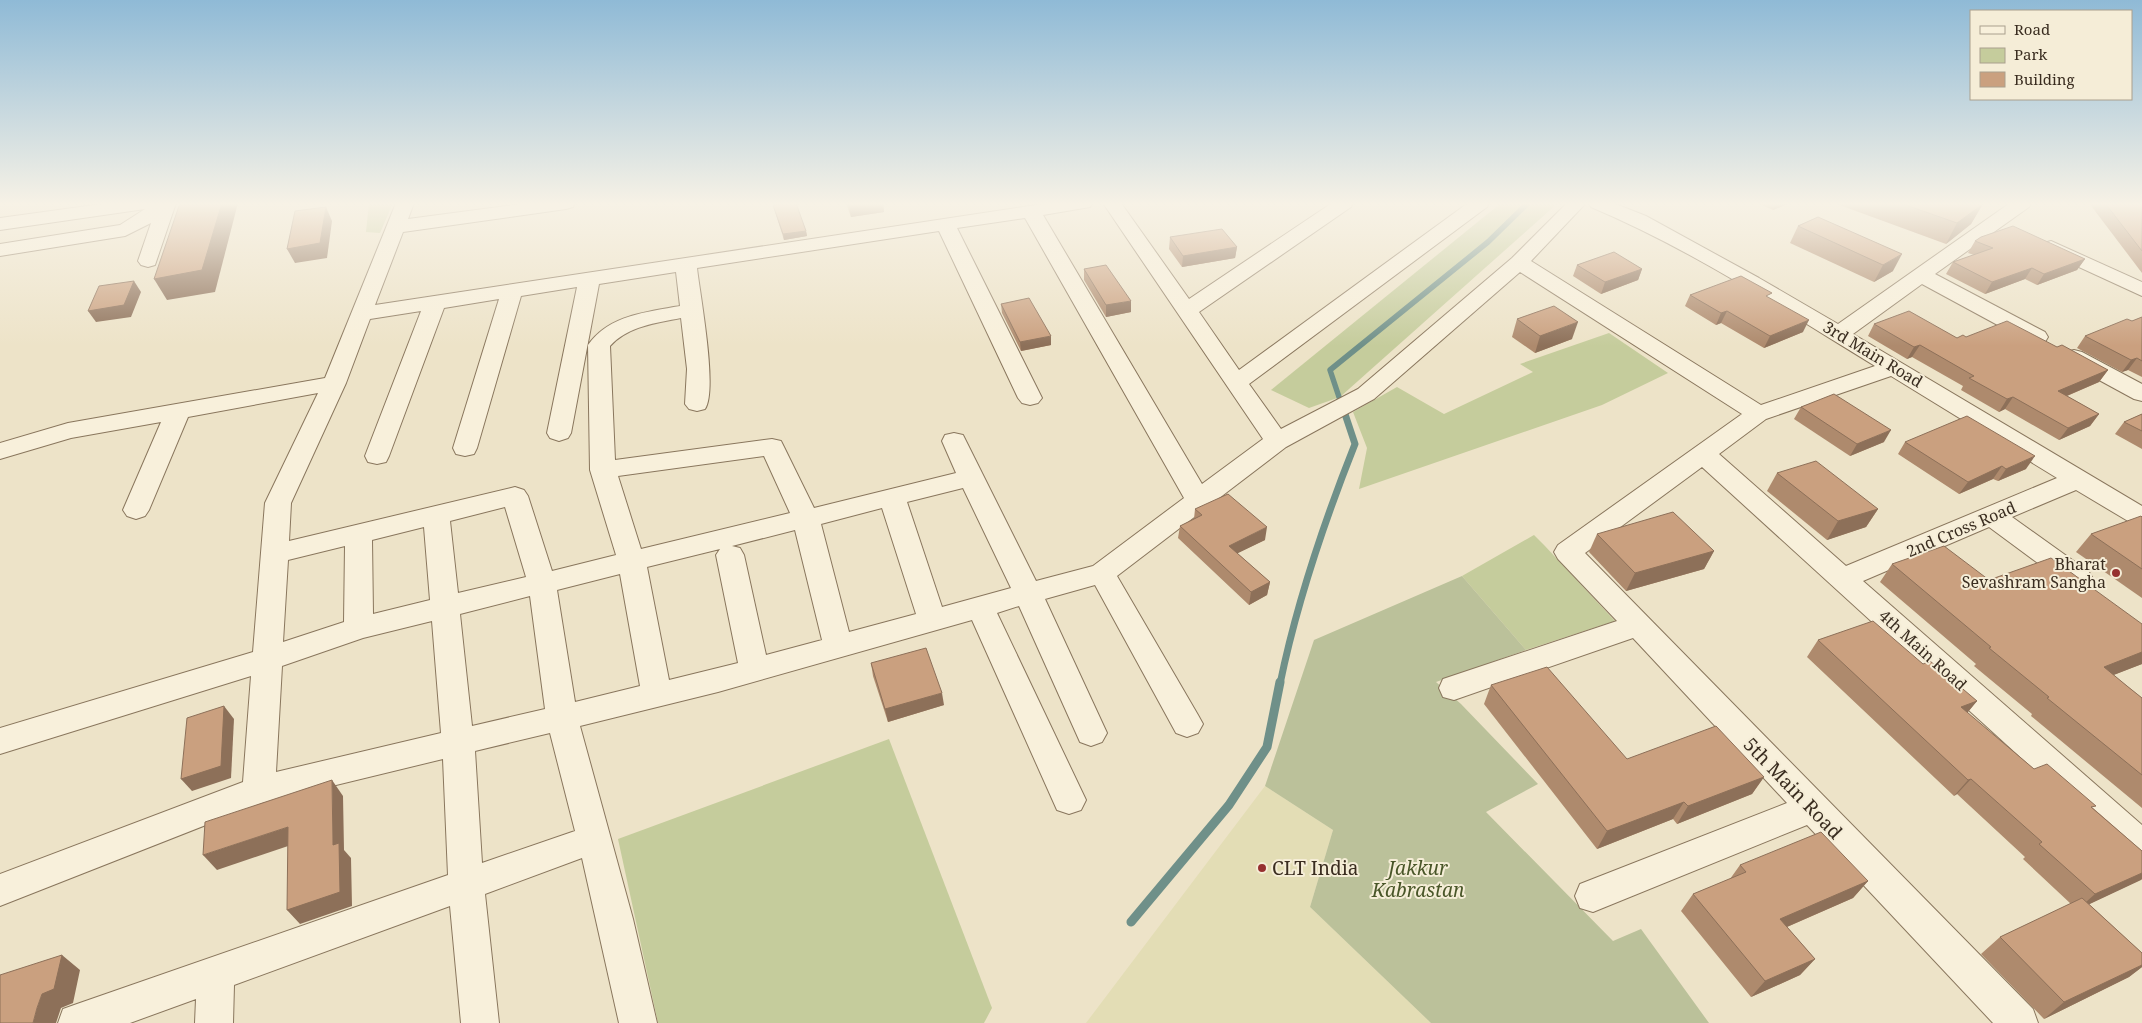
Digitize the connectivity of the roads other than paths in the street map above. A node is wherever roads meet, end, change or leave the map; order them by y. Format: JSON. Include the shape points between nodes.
{"nodes":[{"id":1,"x":151,"y":251,"type":"edge"},
{"id":2,"x":385,"y":251,"type":"edge"},
{"id":3,"x":776,"y":251,"type":"edge"},
{"id":4,"x":958,"y":251,"type":"edge"},
{"id":5,"x":1054,"y":251,"type":"edge"},
{"id":6,"x":1145,"y":251,"type":"edge"},
{"id":7,"x":1273,"y":251,"type":"edge"},
{"id":8,"x":1414,"y":251,"type":"edge"},
{"id":9,"x":1529,"y":251,"type":"edge"},
{"id":10,"x":1695,"y":251,"type":"edge"},
{"id":11,"x":1970,"y":251,"type":"edge"},
{"id":12,"x":2059,"y":251,"type":"edge"},
{"id":13,"x":148,"y":260,"type":"dead end"},
{"id":14,"x":1518,"y":262,"type":"junction"},
{"id":15,"x":686,"y":265,"type":"junction"},
{"id":16,"x":1921,"y":275,"type":"junction"},
{"id":17,"x":589,"y":280,"type":"junction"},
{"id":18,"x":2142,"y":290,"type":"edge"},
{"id":19,"x":512,"y":291,"type":"junction"},
{"id":20,"x":435,"y":303,"type":"junction"},
{"id":21,"x":690,"y":310,"type":"junction"},
{"id":22,"x":1186,"y":311,"type":"junction"},
{"id":23,"x":361,"y":314,"type":"junction"},
{"id":24,"x":1840,"y":334,"type":"junction"},
{"id":25,"x":1894,"y":367,"type":"junction"},
{"id":26,"x":334,"y":383,"type":"junction"},
{"id":27,"x":1236,"y":383,"type":"junction"},
{"id":28,"x":2142,"y":394,"type":"edge"},
{"id":29,"x":1030,"y":398,"type":"dead end"},
{"id":30,"x":697,"y":404,"type":"dead end"},
{"id":31,"x":178,"y":411,"type":"junction"},
{"id":32,"x":1758,"y":414,"type":"junction"},
{"id":33,"x":559,"y":433,"type":"dead end"},
{"id":34,"x":954,"y":441,"type":"dead end"},
{"id":35,"x":1277,"y":441,"type":"junction"},
{"id":36,"x":465,"y":448,"type":"dead end"},
{"id":37,"x":0,"y":451,"type":"edge"},
{"id":38,"x":1703,"y":454,"type":"junction"},
{"id":39,"x":376,"y":456,"type":"dead end"},
{"id":40,"x":603,"y":470,"type":"junction"},
{"id":41,"x":971,"y":478,"type":"junction"},
{"id":42,"x":2079,"y":479,"type":"junction"},
{"id":43,"x":892,"y":498,"type":"junction"},
{"id":44,"x":1198,"y":501,"type":"junction"},
{"id":45,"x":136,"y":510,"type":"dead end"},
{"id":46,"x":436,"y":516,"type":"junction"},
{"id":47,"x":1992,"y":516,"type":"junction"},
{"id":48,"x":2142,"y":518,"type":"edge"},
{"id":49,"x":806,"y":519,"type":"junction"},
{"id":50,"x":358,"y":534,"type":"junction"},
{"id":51,"x":274,"y":554,"type":"junction"},
{"id":52,"x":730,"y":555,"type":"dead end"},
{"id":53,"x":632,"y":562,"type":"junction"},
{"id":54,"x":1102,"y":573,"type":"junction"},
{"id":55,"x":1842,"y":578,"type":"junction"},
{"id":56,"x":542,"y":584,"type":"junction"},
{"id":57,"x":1028,"y":594,"type":"junction"},
{"id":58,"x":2103,"y":596,"type":"edge"},
{"id":59,"x":445,"y":608,"type":"junction"},
{"id":60,"x":980,"y":608,"type":"junction"},
{"id":61,"x":933,"y":620,"type":"junction"},
{"id":62,"x":1638,"y":625,"type":"junction"},
{"id":63,"x":359,"y":628,"type":"junction"},
{"id":64,"x":838,"y":647,"type":"junction"},
{"id":65,"x":266,"y":660,"type":"junction"},
{"id":66,"x":754,"y":670,"type":"junction"},
{"id":67,"x":1454,"y":688,"type":"dead end"},
{"id":68,"x":657,"y":695,"type":"junction"},
{"id":69,"x":562,"y":717,"type":"junction"},
{"id":70,"x":1187,"y":724,"type":"dead end"},
{"id":71,"x":1092,"y":733,"type":"dead end"},
{"id":72,"x":0,"y":741,"type":"edge"},
{"id":73,"x":458,"y":742,"type":"junction"},
{"id":74,"x":259,"y":790,"type":"junction"},
{"id":75,"x":1069,"y":800,"type":"dead end"},
{"id":76,"x":1812,"y":808,"type":"junction"},
{"id":77,"x":594,"y":839,"type":"junction"},
{"id":78,"x":2142,"y":846,"type":"edge"},
{"id":79,"x":466,"y":885,"type":"junction"},
{"id":80,"x":0,"y":890,"type":"edge"},
{"id":81,"x":1593,"y":896,"type":"dead end"},
{"id":82,"x":216,"y":974,"type":"junction"},
{"id":83,"x":77,"y":1023,"type":"edge"},
{"id":84,"x":214,"y":1023,"type":"edge"},
{"id":85,"x":480,"y":1023,"type":"edge"},
{"id":86,"x":638,"y":1023,"type":"edge"},
{"id":87,"x":2019,"y":1023,"type":"edge"}],
"edges":[{"from":1,"to":13,"type":"street"},
{"from":2,"to":23,"type":"street"},
{"from":3,"to":15,"type":"street"},
{"from":4,"to":29,"type":"street"},
{"from":5,"to":44,"type":"street"},
{"from":6,"to":22,"type":"street"},
{"from":7,"to":22,"type":"street"},
{"from":8,"to":27,"type":"street"},
{"from":9,"to":14,"type":"street"},
{"from":10,"to":24,"type":"street","name":"3rd Main Road"},
{"from":11,"to":16,"type":"street"},
{"from":12,"to":18,"type":"street"},
{"from":14,"to":32,"type":"street"},
{"from":14,"to":35,"type":"street","via":[[1366,394]]},
{"from":15,"to":17,"type":"street"},
{"from":15,"to":21,"type":"street"},
{"from":16,"to":24,"type":"street"},
{"from":16,"to":28,"type":"street"},
{"from":17,"to":19,"type":"street"},
{"from":17,"to":33,"type":"street"},
{"from":19,"to":20,"type":"street"},
{"from":19,"to":36,"type":"street"},
{"from":20,"to":23,"type":"street"},
{"from":20,"to":39,"type":"street"},
{"from":21,"to":30,"type":"street","via":[[698,368]]},
{"from":21,"to":40,"type":"street","via":[[618,327],[599,345]]},
{"from":22,"to":27,"type":"street"},
{"from":23,"to":26,"type":"street"},
{"from":24,"to":25,"type":"street","name":"3rd Main Road"},
{"from":25,"to":32,"type":"street"},
{"from":25,"to":42,"type":"street","name":"3rd Main Road"},
{"from":26,"to":31,"type":"street"},
{"from":26,"to":51,"type":"street","via":[[278,503]]},
{"from":27,"to":35,"type":"street"},
{"from":31,"to":37,"type":"street","via":[[68,431]]},
{"from":31,"to":45,"type":"street"},
{"from":32,"to":38,"type":"street"},
{"from":34,"to":41,"type":"street"},
{"from":35,"to":44,"type":"street"},
{"from":38,"to":55,"type":"street","name":"4th Main Road"},
{"from":38,"to":62,"type":"street","name":"5th Main Road","via":[[1568,552]]},
{"from":40,"to":49,"type":"street","via":[[772,447]]},
{"from":40,"to":53,"type":"street"},
{"from":41,"to":43,"type":"street"},
{"from":41,"to":57,"type":"street"},
{"from":42,"to":47,"type":"street","name":"2nd Cross Road"},
{"from":42,"to":48,"type":"street","name":"3rd Main Road"},
{"from":43,"to":49,"type":"street"},
{"from":43,"to":61,"type":"street"},
{"from":44,"to":54,"type":"street"},
{"from":46,"to":50,"type":"street"},
{"from":46,"to":56,"type":"street","via":[[515,496]]},
{"from":46,"to":59,"type":"street"},
{"from":47,"to":55,"type":"street","name":"2nd Cross Road"},
{"from":47,"to":58,"type":"street"},
{"from":49,"to":53,"type":"street"},
{"from":49,"to":64,"type":"street"},
{"from":50,"to":51,"type":"street"},
{"from":50,"to":63,"type":"street"},
{"from":51,"to":65,"type":"street"},
{"from":52,"to":66,"type":"street"},
{"from":53,"to":56,"type":"street"},
{"from":53,"to":68,"type":"street"},
{"from":54,"to":57,"type":"street"},
{"from":54,"to":70,"type":"street"},
{"from":55,"to":78,"type":"street","name":"4th Main Road"},
{"from":56,"to":59,"type":"street"},
{"from":56,"to":69,"type":"street"},
{"from":57,"to":60,"type":"street"},
{"from":57,"to":71,"type":"street"},
{"from":59,"to":63,"type":"street"},
{"from":59,"to":73,"type":"street"},
{"from":60,"to":61,"type":"street"},
{"from":60,"to":75,"type":"street"},
{"from":61,"to":64,"type":"street"},
{"from":62,"to":67,"type":"street"},
{"from":62,"to":76,"type":"street","name":"5th Main Road"},
{"from":63,"to":65,"type":"street"},
{"from":64,"to":66,"type":"street"},
{"from":65,"to":72,"type":"street"},
{"from":65,"to":74,"type":"street"},
{"from":66,"to":68,"type":"street"},
{"from":68,"to":69,"type":"street"},
{"from":69,"to":73,"type":"street"},
{"from":69,"to":77,"type":"street"},
{"from":73,"to":74,"type":"street"},
{"from":73,"to":79,"type":"street"},
{"from":74,"to":80,"type":"street"},
{"from":76,"to":81,"type":"street"},
{"from":76,"to":87,"type":"street","name":"5th Main Road"},
{"from":77,"to":79,"type":"street"},
{"from":77,"to":86,"type":"street"},
{"from":79,"to":82,"type":"street"},
{"from":79,"to":85,"type":"street"},
{"from":82,"to":83,"type":"street"},
{"from":82,"to":84,"type":"street"}]}
